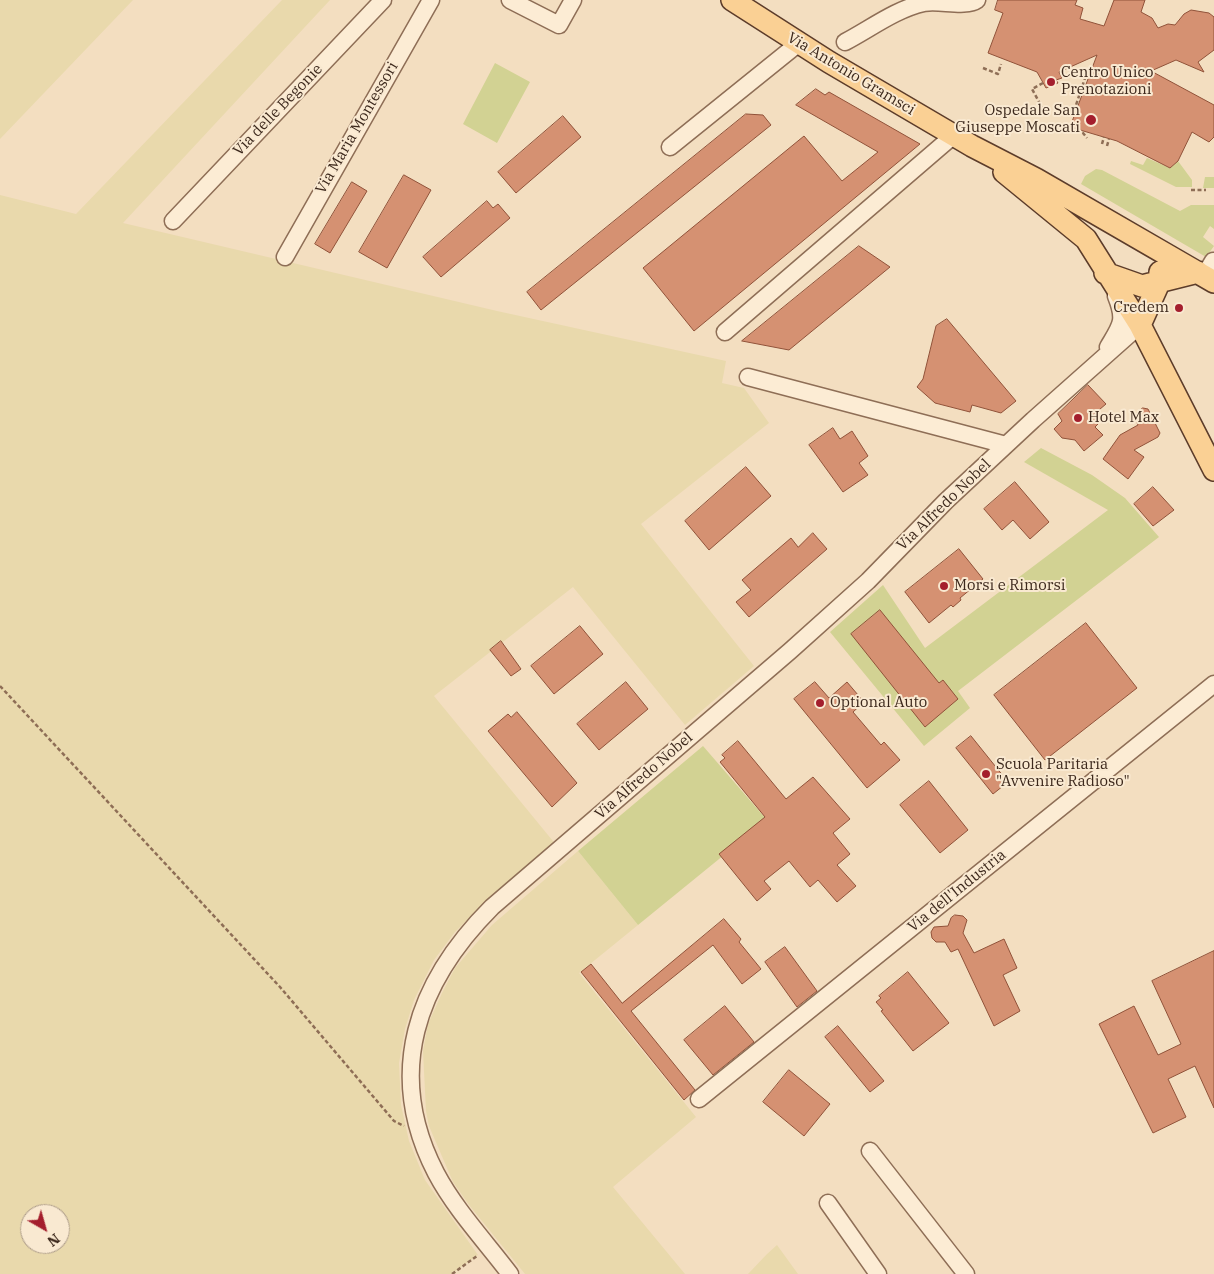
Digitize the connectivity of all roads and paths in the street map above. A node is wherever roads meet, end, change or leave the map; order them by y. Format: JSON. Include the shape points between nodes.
{"nodes":[{"id":1,"x":383,"y":0,"type":"edge"},
{"id":2,"x":430,"y":0,"type":"edge"},
{"id":3,"x":510,"y":0,"type":"edge"},
{"id":4,"x":573,"y":0,"type":"edge"},
{"id":5,"x":732,"y":0,"type":"edge"},
{"id":6,"x":907,"y":0,"type":"edge"},
{"id":7,"x":977,"y":0,"type":"edge"},
{"id":8,"x":845,"y":42,"type":"junction"},
{"id":9,"x":799,"y":43,"type":"junction"},
{"id":10,"x":829,"y":62,"type":"junction"},
{"id":11,"x":1001,"y":64,"type":"dead end"},
{"id":12,"x":983,"y":68,"type":"dead end"},
{"id":13,"x":1086,"y":75,"type":"dead end"},
{"id":14,"x":1043,"y":83,"type":"dead end"},
{"id":15,"x":1044,"y":111,"type":"dead end"},
{"id":16,"x":1058,"y":112,"type":"dead end"},
{"id":17,"x":1064,"y":113,"type":"junction"},
{"id":18,"x":1074,"y":116,"type":"dead end"},
{"id":19,"x":1064,"y":126,"type":"dead end"},
{"id":20,"x":954,"y":135,"type":"junction"},
{"id":21,"x":1104,"y":137,"type":"dead end"},
{"id":22,"x":1087,"y":138,"type":"dead end"},
{"id":23,"x":1109,"y":138,"type":"dead end"},
{"id":24,"x":1102,"y":144,"type":"dead end"},
{"id":25,"x":972,"y":146,"type":"junction"},
{"id":26,"x":1107,"y":146,"type":"dead end"},
{"id":27,"x":670,"y":147,"type":"dead end"},
{"id":28,"x":1191,"y":190,"type":"dead end"},
{"id":29,"x":1206,"y":190,"type":"dead end"},
{"id":30,"x":1103,"y":217,"type":"junction"},
{"id":31,"x":173,"y":221,"type":"dead end"},
{"id":32,"x":1086,"y":239,"type":"junction"},
{"id":33,"x":1154,"y":246,"type":"junction"},
{"id":34,"x":285,"y":257,"type":"dead end"},
{"id":35,"x":1106,"y":273,"type":"junction"},
{"id":36,"x":1207,"y":273,"type":"edge"},
{"id":37,"x":1159,"y":283,"type":"junction"},
{"id":38,"x":1140,"y":325,"type":"junction"},
{"id":39,"x":726,"y":332,"type":"dead end"},
{"id":40,"x":1102,"y":357,"type":"junction"},
{"id":41,"x":748,"y":377,"type":"dead end"},
{"id":42,"x":1006,"y":445,"type":"junction"},
{"id":43,"x":1214,"y":470,"type":"edge"},
{"id":44,"x":1214,"y":684,"type":"edge"},
{"id":45,"x":0,"y":686,"type":"edge"},
{"id":46,"x":699,"y":1099,"type":"dead end"},
{"id":47,"x":424,"y":1144,"type":"junction"},
{"id":48,"x":870,"y":1152,"type":"dead end"},
{"id":49,"x":828,"y":1203,"type":"dead end"},
{"id":50,"x":490,"y":1247,"type":"junction"},
{"id":51,"x":452,"y":1274,"type":"edge"},
{"id":52,"x":510,"y":1274,"type":"edge"},
{"id":53,"x":878,"y":1274,"type":"edge"},
{"id":54,"x":966,"y":1274,"type":"edge"}],
"edges":[{"from":1,"to":31,"type":"street","name":"Via delle Begonie"},
{"from":2,"to":34,"type":"street","name":"Via Maria Montessori"},
{"from":3,"to":4,"type":"street","via":[[559,25]]},
{"from":5,"to":9,"type":"main road","name":"Via Antonio Gramsci"},
{"from":6,"to":8,"type":"street"},
{"from":7,"to":8,"type":"street","via":[[964,4],[940,2],[911,7]]},
{"from":8,"to":10,"type":"street"},
{"from":9,"to":10,"type":"main road","name":"Via Antonio Gramsci"},
{"from":9,"to":27,"type":"street"},
{"from":10,"to":20,"type":"main road","name":"Via Antonio Gramsci"},
{"from":11,"to":12,"type":"path","via":[[998,74]]},
{"from":13,"to":17,"type":"path","via":[[1074,111],[1066,109]]},
{"from":14,"to":15,"type":"path","via":[[1032,89]]},
{"from":16,"to":17,"type":"path"},
{"from":17,"to":18,"type":"path"},
{"from":19,"to":22,"type":"path","via":[[1083,133]]},
{"from":20,"to":25,"type":"main road","name":"Via Antonio Gramsci"},
{"from":20,"to":39,"type":"street"},
{"from":21,"to":24,"type":"path"},
{"from":23,"to":26,"type":"path"},
{"from":25,"to":30,"type":"main road","name":"Via Antonio Gramsci"},
{"from":25,"to":32,"type":"main road","name":"Via Antonio Gramsci"},
{"from":28,"to":29,"type":"path"},
{"from":30,"to":32,"type":"main road","via":[[1093,221],[1087,229]]},
{"from":30,"to":33,"type":"main road","name":"Via Antonio Gramsci"},
{"from":32,"to":35,"type":"main road","name":"Via Antonio Gramsci"},
{"from":33,"to":36,"type":"main road","name":"Via Antonio Gramsci"},
{"from":33,"to":37,"type":"main road","via":[[1160,257]]},
{"from":35,"to":37,"type":"main road","via":[[1142,286]]},
{"from":35,"to":38,"type":"main road","name":"Via Antonio Gramsci"},
{"from":35,"to":40,"type":"street","name":"Via Alfredo Nobel","via":[[1123,314],[1121,324]]},
{"from":36,"to":37,"type":"main road"},
{"from":37,"to":38,"type":"main road"},
{"from":38,"to":40,"type":"street","name":"Via Alfredo Nobel"},
{"from":38,"to":43,"type":"main road","name":"Via Antonio Gramsci"},
{"from":40,"to":42,"type":"street","name":"Via Alfredo Nobel"},
{"from":41,"to":42,"type":"street"},
{"from":42,"to":47,"type":"street","name":"Via Alfredo Nobel","via":[[868,581],[470,928],[434,980],[420,1011],[412,1044],[410,1078],[414,1112]]},
{"from":44,"to":46,"type":"street","name":"Via dell'Industria"},
{"from":45,"to":47,"type":"path","via":[[280,987],[394,1121],[410,1130]]},
{"from":47,"to":50,"type":"street","name":"Via Alfredo Nobel","via":[[436,1173]]},
{"from":48,"to":54,"type":"street"},
{"from":49,"to":53,"type":"street"},
{"from":50,"to":51,"type":"path"},
{"from":50,"to":52,"type":"street","name":"Via Alfredo Nobel"}]}
